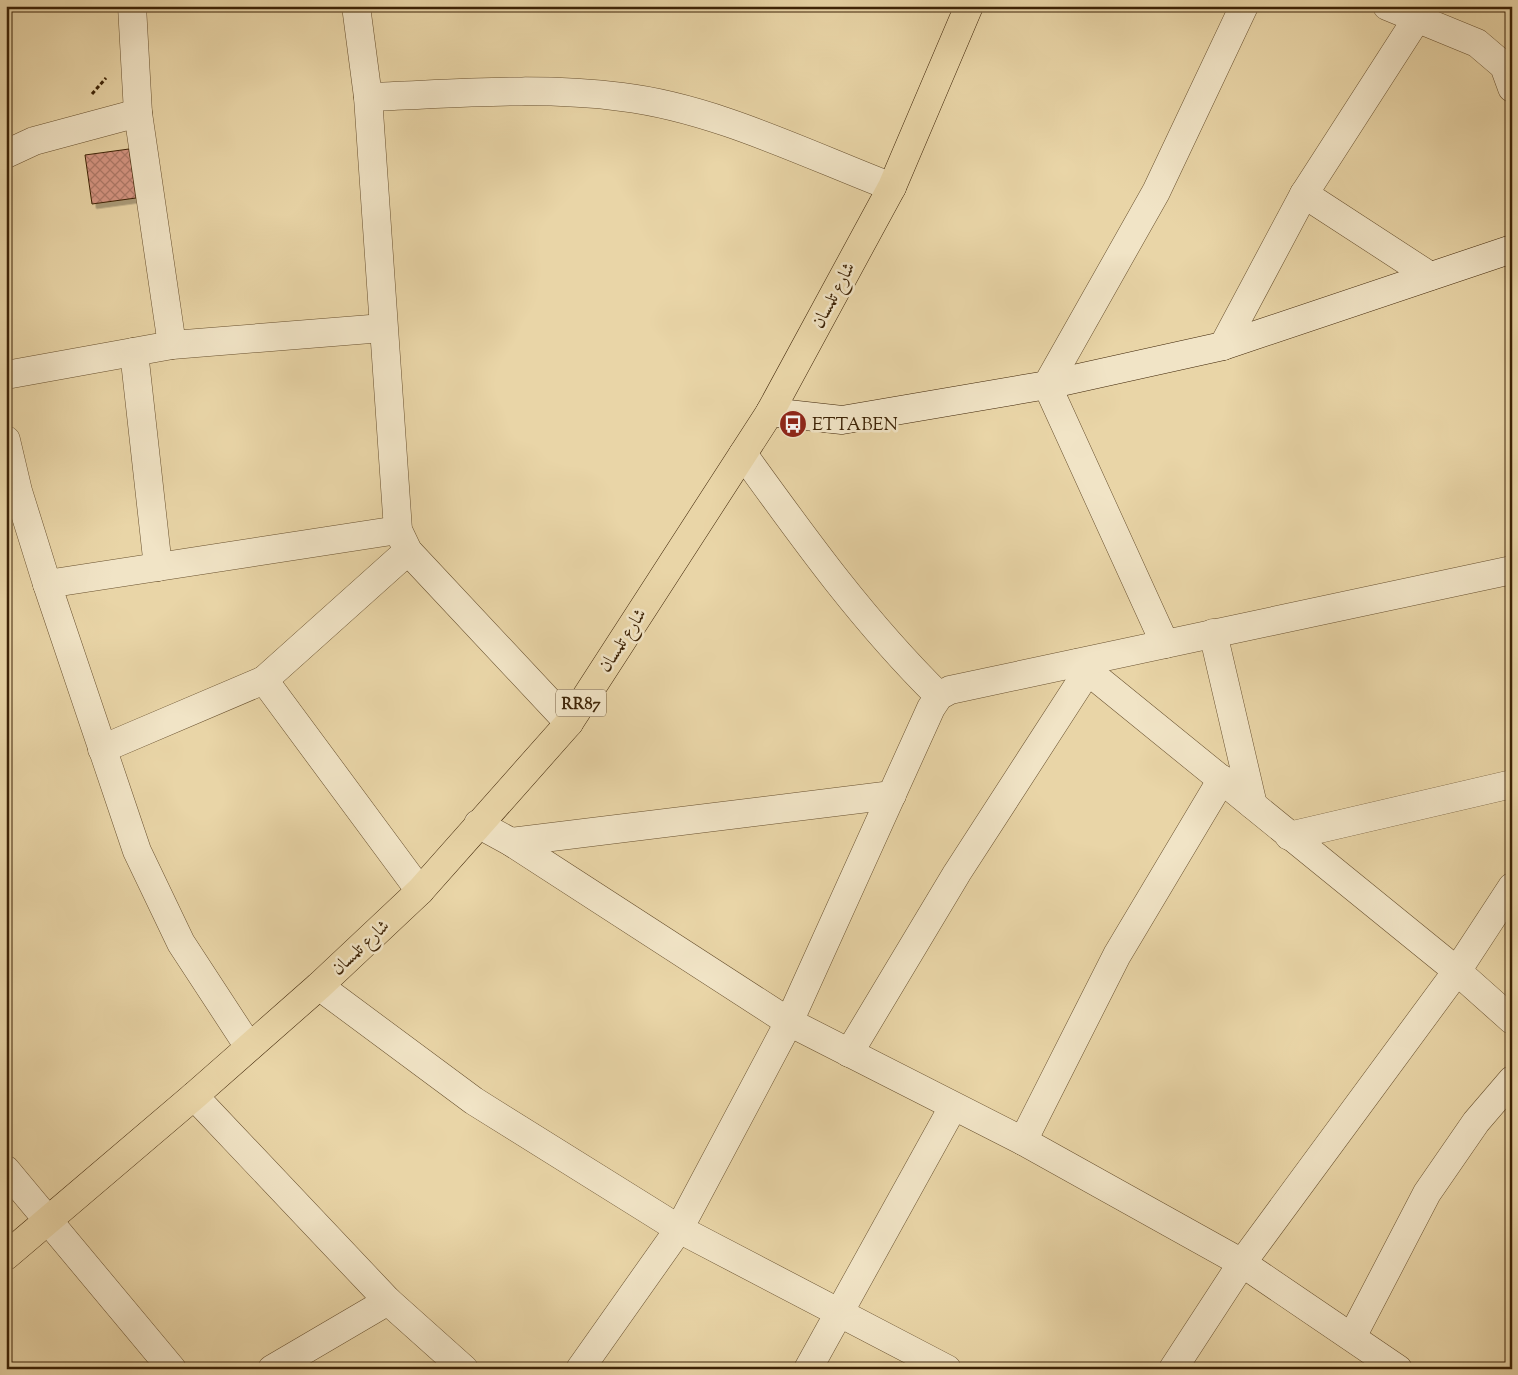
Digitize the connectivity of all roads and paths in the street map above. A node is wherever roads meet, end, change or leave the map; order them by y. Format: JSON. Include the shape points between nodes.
{"nodes":[{"id":1,"x":132,"y":6,"type":"edge"},
{"id":2,"x":356,"y":6,"type":"edge"},
{"id":3,"x":969,"y":6,"type":"edge"},
{"id":4,"x":1244,"y":6,"type":"edge"},
{"id":5,"x":1388,"y":6,"type":"edge"},
{"id":6,"x":1421,"y":12,"type":"edge"},
{"id":7,"x":1509,"y":72,"type":"edge"},
{"id":8,"x":368,"y":96,"type":"junction"},
{"id":9,"x":138,"y":113,"type":"junction"},
{"id":10,"x":6,"y":154,"type":"edge"},
{"id":11,"x":892,"y":187,"type":"junction"},
{"id":12,"x":1304,"y":194,"type":"junction"},
{"id":13,"x":1512,"y":249,"type":"edge"},
{"id":14,"x":1430,"y":276,"type":"junction"},
{"id":15,"x":383,"y":328,"type":"junction"},
{"id":16,"x":172,"y":345,"type":"junction"},
{"id":17,"x":1223,"y":346,"type":"junction"},
{"id":18,"x":134,"y":352,"type":"junction"},
{"id":19,"x":6,"y":375,"type":"edge"},
{"id":20,"x":1047,"y":385,"type":"junction"},
{"id":21,"x":770,"y":412,"type":"junction"},
{"id":22,"x":6,"y":440,"type":"edge"},
{"id":23,"x":743,"y":454,"type":"junction"},
{"id":24,"x":403,"y":541,"type":"junction"},
{"id":25,"x":158,"y":567,"type":"junction"},
{"id":26,"x":1512,"y":570,"type":"edge"},
{"id":27,"x":47,"y":584,"type":"junction"},
{"id":28,"x":1213,"y":634,"type":"junction"},
{"id":29,"x":1165,"y":644,"type":"junction"},
{"id":30,"x":1082,"y":667,"type":"junction"},
{"id":31,"x":264,"y":680,"type":"junction"},
{"id":32,"x":939,"y":696,"type":"junction"},
{"id":33,"x":568,"y":723,"type":"junction"},
{"id":34,"x":102,"y":749,"type":"junction"},
{"id":35,"x":1222,"y":778,"type":"junction"},
{"id":36,"x":1512,"y":784,"type":"edge"},
{"id":37,"x":892,"y":795,"type":"junction"},
{"id":38,"x":1253,"y":805,"type":"junction"},
{"id":39,"x":478,"y":824,"type":"junction"},
{"id":40,"x":1289,"y":836,"type":"junction"},
{"id":41,"x":511,"y":842,"type":"junction"},
{"id":42,"x":1512,"y":887,"type":"edge"},
{"id":43,"x":420,"y":891,"type":"junction"},
{"id":44,"x":1457,"y":972,"type":"junction"},
{"id":45,"x":319,"y":986,"type":"junction"},
{"id":46,"x":1512,"y":1020,"type":"edge"},
{"id":47,"x":790,"y":1022,"type":"junction"},
{"id":48,"x":249,"y":1047,"type":"junction"},
{"id":49,"x":849,"y":1053,"type":"junction"},
{"id":50,"x":1512,"y":1080,"type":"edge"},
{"id":51,"x":194,"y":1096,"type":"junction"},
{"id":52,"x":953,"y":1107,"type":"junction"},
{"id":53,"x":1023,"y":1141,"type":"junction"},
{"id":54,"x":6,"y":1170,"type":"edge"},
{"id":55,"x":49,"y":1218,"type":"junction"},
{"id":56,"x":679,"y":1229,"type":"junction"},
{"id":57,"x":6,"y":1256,"type":"edge"},
{"id":58,"x":1242,"y":1263,"type":"junction"},
{"id":59,"x":388,"y":1301,"type":"junction"},
{"id":60,"x":840,"y":1315,"type":"junction"},
{"id":61,"x":1352,"y":1337,"type":"junction"},
{"id":62,"x":172,"y":1369,"type":"edge"},
{"id":63,"x":272,"y":1369,"type":"edge"},
{"id":64,"x":464,"y":1369,"type":"edge"},
{"id":65,"x":580,"y":1369,"type":"edge"},
{"id":66,"x":808,"y":1369,"type":"edge"},
{"id":67,"x":947,"y":1369,"type":"edge"},
{"id":68,"x":1173,"y":1369,"type":"edge"},
{"id":69,"x":1398,"y":1369,"type":"edge"}],
"edges":[{"from":1,"to":9,"type":"street"},
{"from":2,"to":8,"type":"street"},
{"from":3,"to":11,"type":"main road","name":"شارع تلمسان","number":"RR87"},
{"from":4,"to":20,"type":"street","via":[[1156,192]]},
{"from":5,"to":6,"type":"street"},
{"from":6,"to":7,"type":"street","via":[[1477,43]]},
{"from":6,"to":12,"type":"street"},
{"from":8,"to":11,"type":"street","via":[[550,90],[624,97],[676,107],[728,123]]},
{"from":8,"to":15,"type":"street"},
{"from":9,"to":10,"type":"street","via":[[34,141]]},
{"from":9,"to":16,"type":"street"},
{"from":11,"to":21,"type":"main road","name":"شارع تلمسان","number":"RR87"},
{"from":12,"to":14,"type":"street"},
{"from":12,"to":17,"type":"street"},
{"from":13,"to":14,"type":"street"},
{"from":14,"to":17,"type":"street"},
{"from":15,"to":16,"type":"street"},
{"from":15,"to":24,"type":"street"},
{"from":16,"to":18,"type":"street"},
{"from":17,"to":20,"type":"street"},
{"from":18,"to":19,"type":"street"},
{"from":18,"to":25,"type":"street"},
{"from":20,"to":21,"type":"street","via":[[842,420]]},
{"from":20,"to":29,"type":"street"},
{"from":21,"to":23,"type":"main road","name":"شارع تلمسان","number":"RR87"},
{"from":22,"to":27,"type":"street"},
{"from":23,"to":32,"type":"street","via":[[832,578],[909,667]]},
{"from":23,"to":33,"type":"main road","name":"شارع تلمسان","number":"RR87"},
{"from":24,"to":25,"type":"street"},
{"from":24,"to":31,"type":"street"},
{"from":24,"to":33,"type":"street"},
{"from":25,"to":27,"type":"street"},
{"from":26,"to":28,"type":"street"},
{"from":27,"to":34,"type":"street"},
{"from":28,"to":29,"type":"street"},
{"from":28,"to":38,"type":"street"},
{"from":29,"to":30,"type":"street"},
{"from":30,"to":32,"type":"street","via":[[950,690]]},
{"from":30,"to":35,"type":"street"},
{"from":30,"to":49,"type":"street"},
{"from":31,"to":34,"type":"street"},
{"from":31,"to":43,"type":"street"},
{"from":32,"to":37,"type":"street"},
{"from":33,"to":39,"type":"main road","name":"شارع تلمسان","number":"RR87"},
{"from":34,"to":48,"type":"street","via":[[137,851],[181,943]]},
{"from":35,"to":38,"type":"street"},
{"from":35,"to":53,"type":"street","via":[[1117,955]]},
{"from":36,"to":40,"type":"street"},
{"from":37,"to":41,"type":"street"},
{"from":37,"to":47,"type":"street"},
{"from":38,"to":40,"type":"street"},
{"from":39,"to":41,"type":"street"},
{"from":39,"to":43,"type":"main road","name":"شارع تلمسان","number":"RR87"},
{"from":40,"to":44,"type":"street"},
{"from":41,"to":47,"type":"street"},
{"from":42,"to":44,"type":"street"},
{"from":43,"to":45,"type":"main road","name":"شارع تلمسان","number":"RR87"},
{"from":44,"to":46,"type":"street"},
{"from":44,"to":58,"type":"street"},
{"from":45,"to":48,"type":"main road","name":"شارع تلمسان","number":"RR87"},
{"from":45,"to":56,"type":"street","via":[[474,1101]]},
{"from":47,"to":49,"type":"street"},
{"from":47,"to":56,"type":"street"},
{"from":48,"to":51,"type":"main road","name":"شارع تلمسان","number":"RR87"},
{"from":49,"to":52,"type":"street"},
{"from":50,"to":61,"type":"street","via":[[1476,1122],[1427,1194]]},
{"from":51,"to":55,"type":"main road","name":"شارع تلمسان","number":"RR87"},
{"from":51,"to":59,"type":"street"},
{"from":52,"to":53,"type":"street"},
{"from":52,"to":60,"type":"street"},
{"from":53,"to":58,"type":"street"},
{"from":54,"to":55,"type":"street"},
{"from":55,"to":57,"type":"main road","name":"شارع تلمسان","number":"RR87"},
{"from":55,"to":62,"type":"street"},
{"from":56,"to":60,"type":"street"},
{"from":56,"to":65,"type":"street"},
{"from":58,"to":61,"type":"street"},
{"from":58,"to":68,"type":"street"},
{"from":59,"to":63,"type":"street"},
{"from":59,"to":64,"type":"street"},
{"from":60,"to":66,"type":"street"},
{"from":60,"to":67,"type":"street"},
{"from":61,"to":69,"type":"street"}]}
